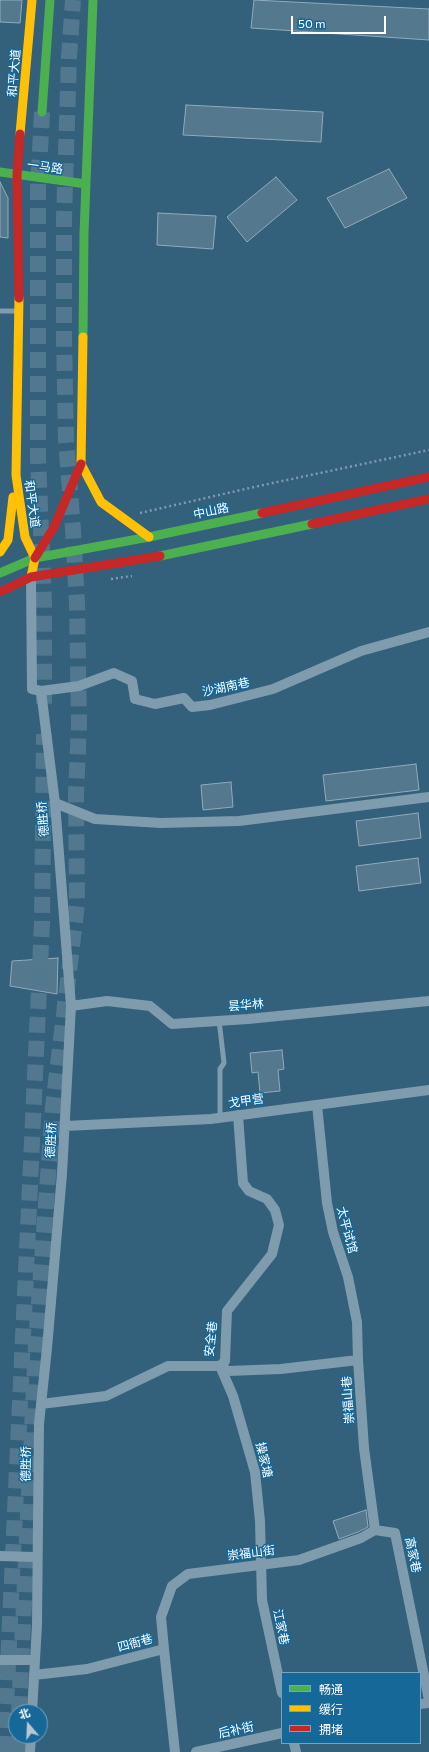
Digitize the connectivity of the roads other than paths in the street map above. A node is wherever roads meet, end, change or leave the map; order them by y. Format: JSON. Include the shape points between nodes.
{"nodes":[{"id":1,"x":32,"y":0,"type":"edge"},
{"id":2,"x":50,"y":0,"type":"edge"},
{"id":3,"x":93,"y":0,"type":"edge"},
{"id":4,"x":42,"y":112,"type":"tunnel mouth"},
{"id":5,"x":0,"y":172,"type":"edge"},
{"id":6,"x":17,"y":175,"type":"junction"},
{"id":7,"x":86,"y":184,"type":"junction"},
{"id":8,"x":0,"y":311,"type":"edge"},
{"id":9,"x":18,"y":311,"type":"junction"},
{"id":10,"x":81,"y":464,"type":"junction"},
{"id":11,"x":16,"y":475,"type":"junction"},
{"id":12,"x":429,"y":477,"type":"edge"},
{"id":13,"x":429,"y":499,"type":"edge"},
{"id":14,"x":149,"y":537,"type":"junction"},
{"id":15,"x":0,"y":552,"type":"edge"},
{"id":16,"x":35,"y":558,"type":"junction"},
{"id":17,"x":0,"y":573,"type":"edge"},
{"id":18,"x":31,"y":577,"type":"junction"},
{"id":19,"x":0,"y":592,"type":"edge"},
{"id":20,"x":429,"y":632,"type":"edge"},
{"id":21,"x":41,"y":691,"type":"junction"},
{"id":22,"x":429,"y":797,"type":"edge"},
{"id":23,"x":55,"y":803,"type":"junction"},
{"id":24,"x":429,"y":1001,"type":"edge"},
{"id":25,"x":71,"y":1006,"type":"junction"},
{"id":26,"x":219,"y":1020,"type":"junction"},
{"id":27,"x":429,"y":1090,"type":"edge"},
{"id":28,"x":317,"y":1105,"type":"junction"},
{"id":29,"x":238,"y":1115,"type":"junction"},
{"id":30,"x":220,"y":1118,"type":"junction"},
{"id":31,"x":65,"y":1126,"type":"junction"},
{"id":32,"x":358,"y":1360,"type":"junction"},
{"id":33,"x":220,"y":1366,"type":"junction"},
{"id":34,"x":41,"y":1404,"type":"junction"},
{"id":35,"x":375,"y":1530,"type":"junction"},
{"id":36,"x":0,"y":1556,"type":"edge"},
{"id":37,"x":34,"y":1557,"type":"dead end"},
{"id":38,"x":260,"y":1565,"type":"junction"},
{"id":39,"x":164,"y":1648,"type":"junction"},
{"id":40,"x":0,"y":1660,"type":"edge"},
{"id":41,"x":35,"y":1660,"type":"junction"},
{"id":42,"x":34,"y":1675,"type":"junction"},
{"id":43,"x":281,"y":1688,"type":"edge"},
{"id":44,"x":429,"y":1701,"type":"edge"},
{"id":45,"x":32,"y":1704,"type":"edge"},
{"id":46,"x":281,"y":1732,"type":"edge"},
{"id":47,"x":175,"y":1752,"type":"edge"},
{"id":48,"x":196,"y":1752,"type":"edge"}],
"edges":[{"from":1,"to":6,"type":"main road","name":"和平大道"},
{"from":2,"to":4,"type":"main road"},
{"from":3,"to":7,"type":"main road"},
{"from":5,"to":6,"type":"main road","name":"一马路"},
{"from":6,"to":7,"type":"main road","name":"一马路"},
{"from":6,"to":9,"type":"main road","name":"和平大道"},
{"from":7,"to":10,"type":"main road"},
{"from":8,"to":9,"type":"lane"},
{"from":9,"to":11,"type":"main road","name":"和平大道"},
{"from":10,"to":14,"type":"main road","via":[[101,502]]},
{"from":10,"to":16,"type":"main road","via":[[54,527]]},
{"from":11,"to":15,"type":"main road","via":[[8,540]]},
{"from":11,"to":16,"type":"main road","name":"和平大道","via":[[25,537]]},
{"from":12,"to":14,"type":"main road","name":"中山路"},
{"from":13,"to":18,"type":"main road","via":[[158,556]]},
{"from":14,"to":16,"type":"main road","name":"中山路"},
{"from":16,"to":17,"type":"main road","name":"中山路"},
{"from":16,"to":18,"type":"main road"},
{"from":18,"to":19,"type":"main road"},
{"from":18,"to":21,"type":"street","name":"德胜桥","via":[[32,689]]},
{"from":20,"to":21,"type":"street","name":"沙湖南巷","via":[[361,651],[273,689],[210,705],[192,707],[184,698],[155,704],[135,699],[132,682],[114,673],[79,686]]},
{"from":21,"to":23,"type":"street","name":"德胜桥"},
{"from":22,"to":23,"type":"street","via":[[239,822],[161,823],[95,819]]},
{"from":23,"to":25,"type":"street","name":"德胜桥"},
{"from":24,"to":26,"type":"street","name":"昙华林"},
{"from":25,"to":26,"type":"street","name":"昙华林","via":[[107,1001],[150,1006],[172,1024]]},
{"from":25,"to":31,"type":"street","name":"德胜桥"},
{"from":26,"to":30,"type":"lane","via":[[224,1063],[220,1069]]},
{"from":27,"to":28,"type":"street","name":"戈甲营"},
{"from":28,"to":29,"type":"street","name":"戈甲营"},
{"from":28,"to":32,"type":"street","name":"太平试馆","via":[[327,1203],[333,1232],[348,1277],[357,1322]]},
{"from":29,"to":30,"type":"street","name":"戈甲营"},
{"from":29,"to":33,"type":"street","name":"安全巷","via":[[243,1183],[249,1191],[267,1199],[275,1210],[279,1226],[272,1254],[227,1311],[225,1362]]},
{"from":30,"to":31,"type":"street","name":"戈甲营"},
{"from":31,"to":34,"type":"street","name":"德胜桥"},
{"from":32,"to":33,"type":"street","name":"崇福山巷","via":[[281,1369],[236,1371],[228,1371]]},
{"from":32,"to":35,"type":"street","name":"崇福山巷","via":[[364,1448]]},
{"from":33,"to":34,"type":"street","name":"安全巷","via":[[168,1366],[106,1396]]},
{"from":33,"to":38,"type":"street","name":"操家塘","via":[[233,1396],[255,1472],[260,1521]]},
{"from":34,"to":41,"type":"street","name":"德胜桥"},
{"from":35,"to":38,"type":"street","name":"崇福山街","via":[[361,1538],[299,1560]]},
{"from":35,"to":44,"type":"street","name":"高家巷","via":[[395,1532]]},
{"from":36,"to":37,"type":"street"},
{"from":38,"to":39,"type":"street","name":"崇福山街","via":[[188,1574],[172,1586],[161,1617]]},
{"from":38,"to":43,"type":"street","name":"江家巷","via":[[262,1600]]},
{"from":39,"to":42,"type":"street","name":"四衙巷","via":[[87,1669]]},
{"from":39,"to":47,"type":"street","name":"四衙巷"},
{"from":40,"to":41,"type":"street"},
{"from":41,"to":42,"type":"street","name":"德胜桥"},
{"from":42,"to":45,"type":"street","name":"德胜桥"},
{"from":46,"to":48,"type":"street","name":"后补街"}]}
